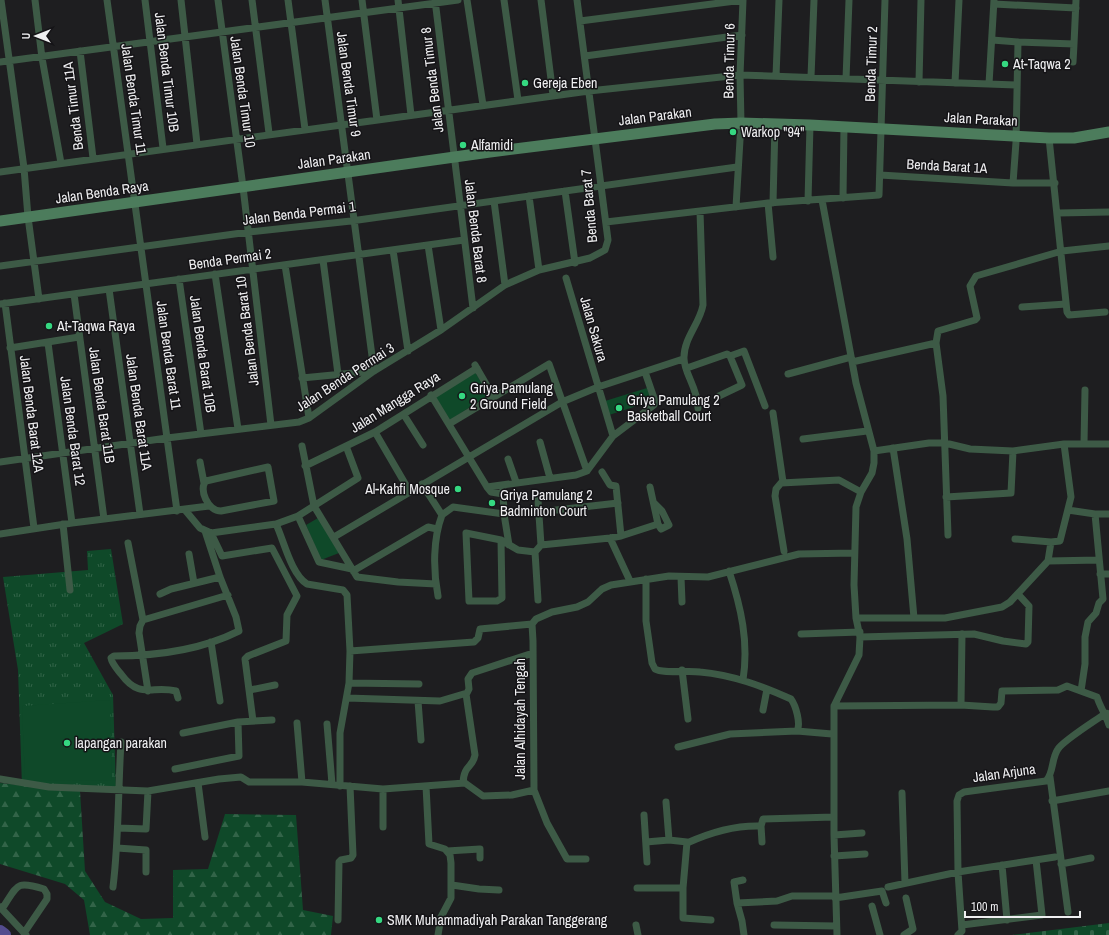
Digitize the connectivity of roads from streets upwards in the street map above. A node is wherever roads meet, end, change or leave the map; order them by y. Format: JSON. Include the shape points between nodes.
{"nodes":[{"id":1,"x":1,"y":0,"type":"edge"},
{"id":2,"x":35,"y":0,"type":"edge"},
{"id":3,"x":107,"y":0,"type":"edge"},
{"id":4,"x":145,"y":0,"type":"edge"},
{"id":5,"x":181,"y":0,"type":"edge"},
{"id":6,"x":218,"y":0,"type":"edge"},
{"id":7,"x":252,"y":0,"type":"edge"},
{"id":8,"x":288,"y":0,"type":"edge"},
{"id":9,"x":325,"y":0,"type":"edge"},
{"id":10,"x":362,"y":0,"type":"edge"},
{"id":11,"x":398,"y":0,"type":"edge"},
{"id":12,"x":458,"y":0,"type":"edge"},
{"id":13,"x":467,"y":0,"type":"edge"},
{"id":14,"x":504,"y":0,"type":"edge"},
{"id":15,"x":541,"y":0,"type":"edge"},
{"id":16,"x":577,"y":0,"type":"edge"},
{"id":17,"x":743,"y":0,"type":"edge"},
{"id":18,"x":779,"y":0,"type":"edge"},
{"id":19,"x":814,"y":0,"type":"edge"},
{"id":20,"x":849,"y":0,"type":"edge"},
{"id":21,"x":885,"y":0,"type":"edge"},
{"id":22,"x":921,"y":0,"type":"edge"},
{"id":23,"x":959,"y":0,"type":"edge"},
{"id":24,"x":1076,"y":0,"type":"edge"},
{"id":25,"x":436,"y":2,"type":"edge"},
{"id":26,"x":994,"y":2,"type":"edge"},
{"id":27,"x":399,"y":8,"type":"junction"},
{"id":28,"x":1076,"y":8,"type":"junction"},
{"id":29,"x":364,"y":13,"type":"junction"},
{"id":30,"x":327,"y":18,"type":"junction"},
{"id":31,"x":580,"y":20,"type":"junction"},
{"id":32,"x":291,"y":23,"type":"junction"},
{"id":33,"x":255,"y":27,"type":"junction"},
{"id":34,"x":222,"y":31,"type":"junction"},
{"id":35,"x":185,"y":36,"type":"junction"},
{"id":36,"x":742,"y":36,"type":"junction"},
{"id":37,"x":992,"y":40,"type":"junction"},
{"id":38,"x":150,"y":41,"type":"junction"},
{"id":39,"x":1018,"y":42,"type":"junction"},
{"id":40,"x":1074,"y":44,"type":"junction"},
{"id":41,"x":114,"y":48,"type":"junction"},
{"id":42,"x":80,"y":51,"type":"junction"},
{"id":43,"x":585,"y":56,"type":"junction"},
{"id":44,"x":42,"y":58,"type":"junction"},
{"id":45,"x":10,"y":61,"type":"junction"},
{"id":46,"x":0,"y":62,"type":"edge"},
{"id":47,"x":1073,"y":62,"type":"dead end"},
{"id":48,"x":740,"y":75,"type":"junction"},
{"id":49,"x":776,"y":76,"type":"junction"},
{"id":50,"x":811,"y":78,"type":"junction"},
{"id":51,"x":846,"y":79,"type":"junction"},
{"id":52,"x":883,"y":81,"type":"junction"},
{"id":53,"x":919,"y":82,"type":"junction"},
{"id":54,"x":955,"y":83,"type":"junction"},
{"id":55,"x":989,"y":84,"type":"junction"},
{"id":56,"x":1016,"y":85,"type":"junction"},
{"id":57,"x":589,"y":91,"type":"junction"},
{"id":58,"x":553,"y":96,"type":"junction"},
{"id":59,"x":518,"y":100,"type":"junction"},
{"id":60,"x":483,"y":105,"type":"junction"},
{"id":61,"x":448,"y":110,"type":"junction"},
{"id":62,"x":411,"y":115,"type":"junction"},
{"id":63,"x":377,"y":120,"type":"junction"},
{"id":64,"x":742,"y":123,"type":"junction"},
{"id":65,"x":775,"y":124,"type":"junction"},
{"id":66,"x":341,"y":125,"type":"junction"},
{"id":67,"x":810,"y":125,"type":"junction"},
{"id":68,"x":844,"y":126,"type":"junction"},
{"id":69,"x":882,"y":128,"type":"junction"},
{"id":70,"x":305,"y":129,"type":"junction"},
{"id":71,"x":1109,"y":132,"type":"edge"},
{"id":72,"x":269,"y":134,"type":"junction"},
{"id":73,"x":1016,"y":136,"type":"junction"},
{"id":74,"x":236,"y":138,"type":"junction"},
{"id":75,"x":596,"y":138,"type":"junction"},
{"id":76,"x":1049,"y":138,"type":"junction"},
{"id":77,"x":198,"y":144,"type":"junction"},
{"id":78,"x":163,"y":148,"type":"junction"},
{"id":79,"x":128,"y":153,"type":"junction"},
{"id":80,"x":453,"y":157,"type":"junction"},
{"id":81,"x":93,"y":158,"type":"junction"},
{"id":82,"x":61,"y":163,"type":"junction"},
{"id":83,"x":737,"y":167,"type":"junction"},
{"id":84,"x":24,"y":168,"type":"junction"},
{"id":85,"x":0,"y":172,"type":"edge"},
{"id":86,"x":347,"y":172,"type":"junction"},
{"id":87,"x":880,"y":175,"type":"junction"},
{"id":88,"x":1013,"y":183,"type":"junction"},
{"id":89,"x":1055,"y":183,"type":"junction"},
{"id":90,"x":602,"y":186,"type":"junction"},
{"id":91,"x":243,"y":187,"type":"junction"},
{"id":92,"x":565,"y":191,"type":"junction"},
{"id":93,"x":208,"y":192,"type":"joint"},
{"id":94,"x":529,"y":196,"type":"junction"},
{"id":95,"x":843,"y":198,"type":"junction"},
{"id":96,"x":822,"y":200,"type":"junction"},
{"id":97,"x":494,"y":201,"type":"junction"},
{"id":98,"x":808,"y":201,"type":"junction"},
{"id":99,"x":135,"y":202,"type":"junction"},
{"id":100,"x":770,"y":203,"type":"junction"},
{"id":101,"x":459,"y":205,"type":"junction"},
{"id":102,"x":736,"y":207,"type":"junction"},
{"id":103,"x":700,"y":211,"type":"junction"},
{"id":104,"x":1109,"y":212,"type":"edge"},
{"id":105,"x":1058,"y":213,"type":"junction"},
{"id":106,"x":28,"y":217,"type":"junction"},
{"id":107,"x":353,"y":220,"type":"junction"},
{"id":108,"x":0,"y":222,"type":"edge"},
{"id":109,"x":606,"y":222,"type":"junction"},
{"id":110,"x":249,"y":232,"type":"junction"},
{"id":111,"x":464,"y":240,"type":"junction"},
{"id":112,"x":428,"y":245,"type":"junction"},
{"id":113,"x":1109,"y":246,"type":"edge"},
{"id":114,"x":141,"y":247,"type":"junction"},
{"id":115,"x":393,"y":250,"type":"junction"},
{"id":116,"x":1062,"y":251,"type":"junction"},
{"id":117,"x":358,"y":255,"type":"junction"},
{"id":118,"x":773,"y":257,"type":"dead end"},
{"id":119,"x":323,"y":260,"type":"junction"},
{"id":120,"x":33,"y":262,"type":"junction"},
{"id":121,"x":575,"y":263,"type":"junction"},
{"id":122,"x":285,"y":265,"type":"junction"},
{"id":123,"x":562,"y":265,"type":"joint"},
{"id":124,"x":0,"y":266,"type":"edge"},
{"id":125,"x":253,"y":269,"type":"junction"},
{"id":126,"x":539,"y":270,"type":"junction"},
{"id":127,"x":215,"y":274,"type":"junction"},
{"id":128,"x":566,"y":278,"type":"dead end"},
{"id":129,"x":179,"y":279,"type":"junction"},
{"id":130,"x":146,"y":283,"type":"junction"},
{"id":131,"x":505,"y":284,"type":"junction"},
{"id":132,"x":109,"y":289,"type":"junction"},
{"id":133,"x":74,"y":294,"type":"junction"},
{"id":134,"x":39,"y":299,"type":"junction"},
{"id":135,"x":2,"y":304,"type":"edge"},
{"id":136,"x":1066,"y":304,"type":"junction"},
{"id":137,"x":1022,"y":307,"type":"dead end"},
{"id":138,"x":473,"y":308,"type":"junction"},
{"id":139,"x":1105,"y":312,"type":"dead end"},
{"id":140,"x":441,"y":330,"type":"junction"},
{"id":141,"x":80,"y":337,"type":"junction"},
{"id":142,"x":48,"y":343,"type":"junction"},
{"id":143,"x":936,"y":343,"type":"junction"},
{"id":144,"x":10,"y":348,"type":"junction"},
{"id":145,"x":408,"y":351,"type":"junction"},
{"id":146,"x":730,"y":356,"type":"junction"},
{"id":147,"x":683,"y":359,"type":"junction"},
{"id":148,"x":851,"y":359,"type":"junction"},
{"id":149,"x":687,"y":368,"type":"junction"},
{"id":150,"x":374,"y":371,"type":"junction"},
{"id":151,"x":645,"y":372,"type":"junction"},
{"id":152,"x":338,"y":374,"type":"junction"},
{"id":153,"x":788,"y":374,"type":"dead end"},
{"id":154,"x":302,"y":378,"type":"junction"},
{"id":155,"x":598,"y":387,"type":"junction"},
{"id":156,"x":1084,"y":390,"type":"dead end"},
{"id":157,"x":431,"y":395,"type":"junction"},
{"id":158,"x":493,"y":396,"type":"junction"},
{"id":159,"x":719,"y":396,"type":"dead end"},
{"id":160,"x":562,"y":402,"type":"junction"},
{"id":161,"x":764,"y":406,"type":"dead end"},
{"id":162,"x":698,"y":408,"type":"dead end"},
{"id":163,"x":773,"y":413,"type":"dead end"},
{"id":164,"x":404,"y":415,"type":"junction"},
{"id":165,"x":309,"y":418,"type":"junction"},
{"id":166,"x":449,"y":424,"type":"junction"},
{"id":167,"x":271,"y":425,"type":"junction"},
{"id":168,"x":238,"y":429,"type":"junction"},
{"id":169,"x":868,"y":431,"type":"junction"},
{"id":170,"x":375,"y":432,"type":"junction"},
{"id":171,"x":201,"y":434,"type":"junction"},
{"id":172,"x":613,"y":436,"type":"junction"},
{"id":173,"x":167,"y":438,"type":"junction"},
{"id":174,"x":803,"y":439,"type":"dead end"},
{"id":175,"x":540,"y":442,"type":"dead end"},
{"id":176,"x":131,"y":443,"type":"junction"},
{"id":177,"x":945,"y":443,"type":"junction"},
{"id":178,"x":1064,"y":444,"type":"junction"},
{"id":179,"x":1084,"y":444,"type":"junction"},
{"id":180,"x":1109,"y":444,"type":"edge"},
{"id":181,"x":423,"y":445,"type":"dead end"},
{"id":182,"x":302,"y":446,"type":"dead end"},
{"id":183,"x":346,"y":446,"type":"junction"},
{"id":184,"x":893,"y":448,"type":"junction"},
{"id":185,"x":94,"y":449,"type":"junction"},
{"id":186,"x":874,"y":451,"type":"junction"},
{"id":187,"x":1013,"y":451,"type":"junction"},
{"id":188,"x":63,"y":453,"type":"junction"},
{"id":189,"x":468,"y":456,"type":"junction"},
{"id":190,"x":24,"y":458,"type":"junction"},
{"id":191,"x":508,"y":459,"type":"dead end"},
{"id":192,"x":0,"y":462,"type":"edge"},
{"id":193,"x":200,"y":462,"type":"dead end"},
{"id":194,"x":305,"y":466,"type":"junction"},
{"id":195,"x":587,"y":471,"type":"junction"},
{"id":196,"x":602,"y":472,"type":"dead end"},
{"id":197,"x":550,"y":478,"type":"junction"},
{"id":198,"x":516,"y":482,"type":"junction"},
{"id":199,"x":783,"y":482,"type":"junction"},
{"id":200,"x":204,"y":483,"type":"junction"},
{"id":201,"x":422,"y":484,"type":"junction"},
{"id":202,"x":503,"y":484,"type":"junction"},
{"id":203,"x":487,"y":487,"type":"junction"},
{"id":204,"x":650,"y":487,"type":"dead end"},
{"id":205,"x":410,"y":492,"type":"junction"},
{"id":206,"x":861,"y":492,"type":"junction"},
{"id":207,"x":504,"y":494,"type":"junction"},
{"id":208,"x":946,"y":497,"type":"junction"},
{"id":209,"x":538,"y":500,"type":"dead end"},
{"id":210,"x":618,"y":503,"type":"junction"},
{"id":211,"x":654,"y":503,"type":"junction"},
{"id":212,"x":209,"y":506,"type":"junction"},
{"id":213,"x":314,"y":506,"type":"junction"},
{"id":214,"x":184,"y":510,"type":"junction"},
{"id":215,"x":1068,"y":510,"type":"junction"},
{"id":216,"x":177,"y":511,"type":"junction"},
{"id":217,"x":539,"y":512,"type":"junction"},
{"id":218,"x":140,"y":514,"type":"junction"},
{"id":219,"x":442,"y":514,"type":"junction"},
{"id":220,"x":504,"y":514,"type":"junction"},
{"id":221,"x":1094,"y":514,"type":"junction"},
{"id":222,"x":1109,"y":514,"type":"edge"},
{"id":223,"x":298,"y":516,"type":"junction"},
{"id":224,"x":104,"y":519,"type":"junction"},
{"id":225,"x":72,"y":523,"type":"junction"},
{"id":226,"x":63,"y":524,"type":"junction"},
{"id":227,"x":276,"y":524,"type":"junction"},
{"id":228,"x":658,"y":524,"type":"junction"},
{"id":229,"x":34,"y":528,"type":"junction"},
{"id":230,"x":437,"y":529,"type":"junction"},
{"id":231,"x":208,"y":532,"type":"junction"},
{"id":232,"x":0,"y":534,"type":"edge"},
{"id":233,"x":948,"y":535,"type":"dead end"},
{"id":234,"x":621,"y":536,"type":"junction"},
{"id":235,"x":334,"y":537,"type":"junction"},
{"id":236,"x":610,"y":538,"type":"junction"},
{"id":237,"x":1015,"y":539,"type":"dead end"},
{"id":238,"x":501,"y":540,"type":"junction"},
{"id":239,"x":1051,"y":542,"type":"junction"},
{"id":240,"x":128,"y":543,"type":"dead end"},
{"id":241,"x":509,"y":545,"type":"junction"},
{"id":242,"x":541,"y":545,"type":"junction"},
{"id":243,"x":784,"y":551,"type":"dead end"},
{"id":244,"x":535,"y":552,"type":"junction"},
{"id":245,"x":854,"y":553,"type":"junction"},
{"id":246,"x":189,"y":554,"type":"dead end"},
{"id":247,"x":1099,"y":560,"type":"junction"},
{"id":248,"x":1048,"y":561,"type":"junction"},
{"id":249,"x":352,"y":570,"type":"junction"},
{"id":250,"x":729,"y":571,"type":"junction"},
{"id":251,"x":1100,"y":574,"type":"junction"},
{"id":252,"x":1109,"y":574,"type":"edge"},
{"id":253,"x":220,"y":577,"type":"junction"},
{"id":254,"x":681,"y":577,"type":"junction"},
{"id":255,"x":646,"y":578,"type":"junction"},
{"id":256,"x":630,"y":581,"type":"junction"},
{"id":257,"x":194,"y":583,"type":"junction"},
{"id":258,"x":436,"y":584,"type":"junction"},
{"id":259,"x":70,"y":590,"type":"dead end"},
{"id":260,"x":160,"y":594,"type":"dead end"},
{"id":261,"x":1018,"y":594,"type":"junction"},
{"id":262,"x":228,"y":595,"type":"junction"},
{"id":263,"x":438,"y":596,"type":"dead end"},
{"id":264,"x":538,"y":600,"type":"dead end"},
{"id":265,"x":682,"y":602,"type":"dead end"},
{"id":266,"x":856,"y":618,"type":"junction"},
{"id":267,"x":914,"y":618,"type":"junction"},
{"id":268,"x":143,"y":620,"type":"junction"},
{"id":269,"x":532,"y":624,"type":"junction"},
{"id":270,"x":801,"y":634,"type":"dead end"},
{"id":271,"x":860,"y":634,"type":"junction"},
{"id":272,"x":962,"y":634,"type":"junction"},
{"id":273,"x":211,"y":642,"type":"junction"},
{"id":274,"x":350,"y":651,"type":"junction"},
{"id":275,"x":533,"y":653,"type":"junction"},
{"id":276,"x":143,"y":655,"type":"junction"},
{"id":277,"x":682,"y":670,"type":"junction"},
{"id":278,"x":743,"y":680,"type":"junction"},
{"id":279,"x":349,"y":683,"type":"junction"},
{"id":280,"x":275,"y":684,"type":"dead end"},
{"id":281,"x":419,"y":684,"type":"dead end"},
{"id":282,"x":250,"y":690,"type":"junction"},
{"id":283,"x":767,"y":690,"type":"junction"},
{"id":284,"x":148,"y":691,"type":"junction"},
{"id":285,"x":1081,"y":691,"type":"junction"},
{"id":286,"x":466,"y":694,"type":"junction"},
{"id":287,"x":178,"y":698,"type":"dead end"},
{"id":288,"x":347,"y":698,"type":"junction"},
{"id":289,"x":220,"y":701,"type":"dead end"},
{"id":290,"x":418,"y":701,"type":"junction"},
{"id":291,"x":962,"y":705,"type":"junction"},
{"id":292,"x":834,"y":706,"type":"junction"},
{"id":293,"x":763,"y":710,"type":"dead end"},
{"id":294,"x":1107,"y":714,"type":"edge"},
{"id":295,"x":688,"y":719,"type":"dead end"},
{"id":296,"x":272,"y":720,"type":"dead end"},
{"id":297,"x":254,"y":721,"type":"junction"},
{"id":298,"x":238,"y":722,"type":"junction"},
{"id":299,"x":297,"y":724,"type":"dead end"},
{"id":300,"x":327,"y":724,"type":"dead end"},
{"id":301,"x":1109,"y":725,"type":"edge"},
{"id":302,"x":797,"y":731,"type":"junction"},
{"id":303,"x":183,"y":733,"type":"dead end"},
{"id":304,"x":832,"y":734,"type":"junction"},
{"id":305,"x":421,"y":740,"type":"dead end"},
{"id":306,"x":121,"y":742,"type":"dead end"},
{"id":307,"x":678,"y":747,"type":"dead end"},
{"id":308,"x":175,"y":769,"type":"dead end"},
{"id":309,"x":1050,"y":777,"type":"junction"},
{"id":310,"x":0,"y":779,"type":"edge"},
{"id":311,"x":302,"y":782,"type":"junction"},
{"id":312,"x":198,"y":783,"type":"junction"},
{"id":313,"x":463,"y":783,"type":"junction"},
{"id":314,"x":332,"y":784,"type":"junction"},
{"id":315,"x":340,"y":786,"type":"junction"},
{"id":316,"x":350,"y":786,"type":"junction"},
{"id":317,"x":426,"y":786,"type":"junction"},
{"id":318,"x":383,"y":788,"type":"junction"},
{"id":319,"x":118,"y":790,"type":"junction"},
{"id":320,"x":534,"y":790,"type":"junction"},
{"id":321,"x":148,"y":791,"type":"junction"},
{"id":322,"x":1109,"y":792,"type":"edge"},
{"id":323,"x":902,"y":793,"type":"dead end"},
{"id":324,"x":1052,"y":801,"type":"junction"},
{"id":325,"x":666,"y":802,"type":"dead end"},
{"id":326,"x":644,"y":815,"type":"dead end"},
{"id":327,"x":834,"y":817,"type":"junction"},
{"id":328,"x":761,"y":826,"type":"junction"},
{"id":329,"x":383,"y":827,"type":"dead end"},
{"id":330,"x":118,"y":828,"type":"junction"},
{"id":331,"x":862,"y":833,"type":"dead end"},
{"id":332,"x":834,"y":835,"type":"junction"},
{"id":333,"x":205,"y":837,"type":"dead end"},
{"id":334,"x":669,"y":840,"type":"junction"},
{"id":335,"x":646,"y":842,"type":"junction"},
{"id":336,"x":762,"y":842,"type":"dead end"},
{"id":337,"x":687,"y":843,"type":"junction"},
{"id":338,"x":118,"y":848,"type":"junction"},
{"id":339,"x":448,"y":851,"type":"junction"},
{"id":340,"x":865,"y":854,"type":"dead end"},
{"id":341,"x":834,"y":856,"type":"junction"},
{"id":342,"x":480,"y":858,"type":"dead end"},
{"id":343,"x":1055,"y":858,"type":"dead end"},
{"id":344,"x":1091,"y":858,"type":"dead end"},
{"id":345,"x":586,"y":859,"type":"dead end"},
{"id":346,"x":1036,"y":860,"type":"junction"},
{"id":347,"x":647,"y":862,"type":"dead end"},
{"id":348,"x":1061,"y":864,"type":"junction"},
{"id":349,"x":1002,"y":865,"type":"junction"},
{"id":350,"x":146,"y":872,"type":"dead end"},
{"id":351,"x":958,"y":872,"type":"junction"},
{"id":352,"x":743,"y":880,"type":"dead end"},
{"id":353,"x":905,"y":883,"type":"junction"},
{"id":354,"x":452,"y":885,"type":"junction"},
{"id":355,"x":113,"y":886,"type":"dead end"},
{"id":356,"x":888,"y":887,"type":"dead end"},
{"id":357,"x":637,"y":888,"type":"dead end"},
{"id":358,"x":683,"y":888,"type":"junction"},
{"id":359,"x":499,"y":890,"type":"dead end"},
{"id":360,"x":836,"y":897,"type":"junction"},
{"id":361,"x":906,"y":898,"type":"dead end"},
{"id":362,"x":736,"y":903,"type":"junction"},
{"id":363,"x":886,"y":903,"type":"dead end"},
{"id":364,"x":872,"y":906,"type":"dead end"},
{"id":365,"x":1,"y":908,"type":"edge"},
{"id":366,"x":1068,"y":912,"type":"dead end"},
{"id":367,"x":338,"y":920,"type":"dead end"},
{"id":368,"x":711,"y":920,"type":"dead end"},
{"id":369,"x":1008,"y":920,"type":"junction"},
{"id":370,"x":636,"y":925,"type":"dead end"},
{"id":371,"x":774,"y":925,"type":"dead end"},
{"id":372,"x":836,"y":926,"type":"junction"},
{"id":373,"x":961,"y":931,"type":"edge"},
{"id":374,"x":25,"y":934,"type":"edge"},
{"id":375,"x":438,"y":935,"type":"edge"},
{"id":376,"x":638,"y":935,"type":"edge"},
{"id":377,"x":744,"y":935,"type":"edge"},
{"id":378,"x":837,"y":935,"type":"edge"},
{"id":379,"x":880,"y":935,"type":"edge"},
{"id":380,"x":904,"y":935,"type":"edge"}],
"edges":[{"from":1,"to":45,"type":"street"},
{"from":2,"to":44,"type":"street"},
{"from":3,"to":41,"type":"street","name":"Jalan Benda Timur 11"},
{"from":4,"to":38,"type":"street","name":"Jalan Benda Timur 10B"},
{"from":5,"to":35,"type":"street"},
{"from":6,"to":34,"type":"street","name":"Jalan Benda Timur 10"},
{"from":7,"to":33,"type":"street"},
{"from":8,"to":32,"type":"street"},
{"from":9,"to":30,"type":"street","name":"Jalan Benda Timur 9"},
{"from":10,"to":29,"type":"street"},
{"from":11,"to":27,"type":"street"},
{"from":12,"to":25,"type":"street"},
{"from":13,"to":60,"type":"street"},
{"from":14,"to":59,"type":"street"},
{"from":15,"to":58,"type":"street"},
{"from":16,"to":31,"type":"street","name":"Benda Barat 7"},
{"from":17,"to":31,"type":"street"},
{"from":17,"to":36,"type":"street","name":"Benda Timur 6"},
{"from":18,"to":49,"type":"street"},
{"from":19,"to":50,"type":"street"},
{"from":20,"to":51,"type":"street"},
{"from":21,"to":52,"type":"street","name":"Benda Timur 2"},
{"from":22,"to":53,"type":"street"},
{"from":23,"to":54,"type":"street"},
{"from":24,"to":28,"type":"street"},
{"from":25,"to":27,"type":"street"},
{"from":25,"to":61,"type":"street","name":"Jalan Benda Timur 8"},
{"from":26,"to":28,"type":"street"},
{"from":26,"to":37,"type":"street"},
{"from":27,"to":29,"type":"street"},
{"from":27,"to":62,"type":"street"},
{"from":28,"to":40,"type":"street"},
{"from":29,"to":30,"type":"street"},
{"from":29,"to":63,"type":"street"},
{"from":30,"to":32,"type":"street"},
{"from":30,"to":66,"type":"street","name":"Jalan Benda Timur 9"},
{"from":31,"to":43,"type":"street","name":"Benda Barat 7"},
{"from":32,"to":33,"type":"street"},
{"from":32,"to":70,"type":"street"},
{"from":33,"to":34,"type":"street"},
{"from":33,"to":72,"type":"street"},
{"from":34,"to":35,"type":"street"},
{"from":34,"to":74,"type":"street","name":"Jalan Benda Timur 10"},
{"from":35,"to":38,"type":"street"},
{"from":35,"to":77,"type":"street"},
{"from":36,"to":43,"type":"street"},
{"from":36,"to":48,"type":"street","name":"Benda Timur 6"},
{"from":37,"to":39,"type":"street"},
{"from":37,"to":55,"type":"street"},
{"from":38,"to":41,"type":"street"},
{"from":38,"to":78,"type":"street","name":"Jalan Benda Timur 10B"},
{"from":39,"to":40,"type":"street"},
{"from":39,"to":56,"type":"street"},
{"from":40,"to":47,"type":"street"},
{"from":41,"to":42,"type":"street"},
{"from":41,"to":79,"type":"street","name":"Jalan Benda Timur 11"},
{"from":42,"to":44,"type":"street"},
{"from":42,"to":81,"type":"street","name":"Benda Timur 11A"},
{"from":43,"to":57,"type":"street","name":"Benda Barat 7"},
{"from":44,"to":45,"type":"street"},
{"from":44,"to":82,"type":"street"},
{"from":45,"to":46,"type":"street"},
{"from":45,"to":84,"type":"street"},
{"from":48,"to":49,"type":"street"},
{"from":48,"to":57,"type":"street"},
{"from":48,"to":64,"type":"street","name":"Benda Timur 6"},
{"from":49,"to":50,"type":"street"},
{"from":50,"to":51,"type":"street"},
{"from":51,"to":52,"type":"street"},
{"from":52,"to":53,"type":"street"},
{"from":52,"to":69,"type":"street","name":"Benda Timur 2"},
{"from":53,"to":54,"type":"street"},
{"from":54,"to":55,"type":"street"},
{"from":55,"to":56,"type":"street"},
{"from":56,"to":73,"type":"street"},
{"from":57,"to":58,"type":"street"},
{"from":57,"to":75,"type":"street","name":"Benda Barat 7"},
{"from":58,"to":59,"type":"street"},
{"from":59,"to":60,"type":"street"},
{"from":60,"to":61,"type":"street"},
{"from":61,"to":62,"type":"street"},
{"from":61,"to":80,"type":"street","name":"Jalan Benda Timur 8"},
{"from":62,"to":63,"type":"street"},
{"from":63,"to":66,"type":"street"},
{"from":64,"to":65,"type":"street","name":"Jalan Parakan"},
{"from":64,"to":75,"type":"street","name":"Jalan Parakan"},
{"from":64,"to":83,"type":"street","name":"Benda Timur 6"},
{"from":65,"to":67,"type":"street","name":"Jalan Parakan"},
{"from":65,"to":100,"type":"street"},
{"from":66,"to":70,"type":"street"},
{"from":66,"to":86,"type":"street","name":"Jalan Benda Timur 9"},
{"from":67,"to":68,"type":"street","name":"Jalan Parakan"},
{"from":67,"to":98,"type":"street"},
{"from":68,"to":69,"type":"street","name":"Jalan Parakan"},
{"from":68,"to":95,"type":"street"},
{"from":69,"to":73,"type":"street","name":"Jalan Parakan"},
{"from":69,"to":87,"type":"street","name":"Benda Timur 2"},
{"from":70,"to":72,"type":"street"},
{"from":71,"to":76,"type":"street","name":"Jalan Parakan","via":[[1074,138]]},
{"from":72,"to":74,"type":"street"},
{"from":73,"to":76,"type":"street","name":"Jalan Parakan"},
{"from":73,"to":88,"type":"street"},
{"from":74,"to":77,"type":"street"},
{"from":74,"to":91,"type":"street","name":"Jalan Benda Timur 10"},
{"from":75,"to":80,"type":"street","name":"Jalan Parakan"},
{"from":75,"to":90,"type":"street","name":"Benda Barat 7"},
{"from":76,"to":89,"type":"street"},
{"from":77,"to":78,"type":"street"},
{"from":78,"to":79,"type":"street"},
{"from":79,"to":81,"type":"street"},
{"from":79,"to":99,"type":"street","name":"Jalan Benda Timur 11"},
{"from":80,"to":86,"type":"street","name":"Jalan Parakan"},
{"from":80,"to":101,"type":"street","name":"Jalan Benda Barat 8"},
{"from":81,"to":82,"type":"street"},
{"from":82,"to":84,"type":"street"},
{"from":83,"to":90,"type":"street","name":"Jalan Benda Permai 1"},
{"from":83,"to":102,"type":"street","name":"Benda Timur 6"},
{"from":84,"to":85,"type":"street"},
{"from":84,"to":106,"type":"street"},
{"from":86,"to":91,"type":"street","name":"Jalan Parakan"},
{"from":86,"to":107,"type":"street","name":"Jalan Benda Timur 9"},
{"from":87,"to":88,"type":"street","name":"Benda Barat 1A"},
{"from":87,"to":95,"type":"street","name":"Benda Timur 2","via":[[878,195]]},
{"from":88,"to":89,"type":"street","name":"Benda Barat 1A"},
{"from":89,"to":105,"type":"street"},
{"from":90,"to":92,"type":"street","name":"Jalan Benda Permai 1"},
{"from":90,"to":109,"type":"street","name":"Benda Barat 7"},
{"from":91,"to":93,"type":"street","name":"Jalan Parakan"},
{"from":91,"to":110,"type":"street","name":"Jalan Benda Barat 10"},
{"from":92,"to":94,"type":"street","name":"Jalan Benda Permai 1"},
{"from":92,"to":121,"type":"street"},
{"from":93,"to":99,"type":"street","name":"Jalan Benda Raya"},
{"from":94,"to":97,"type":"street","name":"Jalan Benda Permai 1"},
{"from":94,"to":126,"type":"street"},
{"from":95,"to":96,"type":"street"},
{"from":96,"to":98,"type":"street"},
{"from":96,"to":148,"type":"street"},
{"from":97,"to":101,"type":"street","name":"Jalan Benda Permai 1"},
{"from":97,"to":131,"type":"street"},
{"from":98,"to":100,"type":"street"},
{"from":99,"to":106,"type":"street","name":"Jalan Benda Raya"},
{"from":99,"to":114,"type":"street","name":"Jalan Benda Barat 11"},
{"from":100,"to":102,"type":"street"},
{"from":100,"to":118,"type":"street"},
{"from":101,"to":107,"type":"street","name":"Jalan Benda Permai 1"},
{"from":101,"to":111,"type":"street","name":"Jalan Benda Barat 8"},
{"from":102,"to":103,"type":"street"},
{"from":103,"to":109,"type":"street"},
{"from":103,"to":147,"type":"street","via":[[703,305],[686,344]]},
{"from":104,"to":105,"type":"street"},
{"from":105,"to":116,"type":"street"},
{"from":106,"to":108,"type":"street","name":"Jalan Benda Raya"},
{"from":106,"to":120,"type":"street"},
{"from":107,"to":110,"type":"street","name":"Jalan Benda Permai 1"},
{"from":107,"to":117,"type":"street","name":"Jalan Benda Timur 9"},
{"from":109,"to":121,"type":"street","name":"Benda Barat 7","via":[[608,240],[605,250]]},
{"from":110,"to":114,"type":"street","name":"Jalan Benda Permai 1"},
{"from":110,"to":125,"type":"street","name":"Jalan Benda Barat 10"},
{"from":111,"to":112,"type":"street","name":"Benda Permai 2"},
{"from":111,"to":138,"type":"street","name":"Jalan Benda Barat 8"},
{"from":112,"to":115,"type":"street","name":"Benda Permai 2"},
{"from":112,"to":140,"type":"street"},
{"from":113,"to":116,"type":"street"},
{"from":114,"to":120,"type":"street","name":"Jalan Benda Permai 1"},
{"from":114,"to":130,"type":"street","name":"Jalan Benda Barat 11"},
{"from":115,"to":117,"type":"street","name":"Benda Permai 2"},
{"from":115,"to":145,"type":"street"},
{"from":116,"to":136,"type":"street"},
{"from":116,"to":143,"type":"street","via":[[976,276],[970,286],[977,318],[940,330]]},
{"from":117,"to":119,"type":"street","name":"Benda Permai 2"},
{"from":117,"to":150,"type":"street","name":"Jalan Benda Timur 9"},
{"from":119,"to":122,"type":"street","name":"Benda Permai 2"},
{"from":119,"to":152,"type":"street"},
{"from":120,"to":124,"type":"street","name":"Jalan Benda Permai 1"},
{"from":120,"to":134,"type":"street"},
{"from":121,"to":123,"type":"street","name":"Benda Barat 7"},
{"from":122,"to":125,"type":"street","name":"Benda Permai 2"},
{"from":122,"to":154,"type":"street"},
{"from":123,"to":126,"type":"street","name":"Jalan Benda Permai 3"},
{"from":125,"to":127,"type":"street","name":"Benda Permai 2"},
{"from":125,"to":167,"type":"street","name":"Jalan Benda Barat 10"},
{"from":126,"to":131,"type":"street","name":"Jalan Benda Permai 3"},
{"from":127,"to":129,"type":"street","name":"Benda Permai 2"},
{"from":127,"to":168,"type":"street"},
{"from":128,"to":155,"type":"street","name":"Jalan Sakura"},
{"from":129,"to":130,"type":"street","name":"Benda Permai 2"},
{"from":129,"to":171,"type":"street","name":"Jalan Benda Barat 10B"},
{"from":130,"to":132,"type":"street","name":"Benda Permai 2"},
{"from":130,"to":173,"type":"street","name":"Jalan Benda Barat 11"},
{"from":131,"to":138,"type":"street","name":"Jalan Benda Permai 3"},
{"from":132,"to":133,"type":"street","name":"Benda Permai 2"},
{"from":132,"to":176,"type":"street","name":"Jalan Benda Barat 11A"},
{"from":133,"to":134,"type":"street","name":"Benda Permai 2"},
{"from":133,"to":141,"type":"street","name":"Jalan Benda Barat 11B"},
{"from":134,"to":135,"type":"street","name":"Benda Permai 2"},
{"from":135,"to":144,"type":"street","name":"Jalan Benda Barat 12A"},
{"from":136,"to":137,"type":"street"},
{"from":136,"to":139,"type":"street","via":[[1070,315]]},
{"from":138,"to":140,"type":"street","name":"Jalan Benda Permai 3"},
{"from":140,"to":145,"type":"street","name":"Jalan Benda Permai 3"},
{"from":141,"to":142,"type":"street"},
{"from":141,"to":185,"type":"street","name":"Jalan Benda Barat 11B"},
{"from":142,"to":144,"type":"street"},
{"from":142,"to":188,"type":"street","name":"Jalan Benda Barat 12"},
{"from":143,"to":148,"type":"street"},
{"from":143,"to":177,"type":"street","via":[[944,396]]},
{"from":144,"to":190,"type":"street","name":"Jalan Benda Barat 12A"},
{"from":145,"to":150,"type":"street","name":"Jalan Benda Permai 3"},
{"from":146,"to":149,"type":"street","via":[[727,354]]},
{"from":146,"to":159,"type":"street","via":[[742,384]]},
{"from":146,"to":161,"type":"street","via":[[744,352]]},
{"from":147,"to":149,"type":"street"},
{"from":147,"to":151,"type":"street"},
{"from":148,"to":153,"type":"street"},
{"from":148,"to":169,"type":"street"},
{"from":149,"to":162,"type":"street","via":[[697,395]]},
{"from":150,"to":152,"type":"street"},
{"from":150,"to":165,"type":"street","name":"Jalan Benda Permai 3"},
{"from":151,"to":155,"type":"street"},
{"from":151,"to":172,"type":"street","via":[[655,403]]},
{"from":152,"to":154,"type":"street"},
{"from":154,"to":165,"type":"street"},
{"from":155,"to":160,"type":"street"},
{"from":155,"to":172,"type":"street","name":"Jalan Sakura"},
{"from":156,"to":179,"type":"street"},
{"from":157,"to":158,"type":"street","name":"Jalan Mangga Raya","via":[[476,366]]},
{"from":157,"to":164,"type":"street","name":"Jalan Mangga Raya"},
{"from":157,"to":166,"type":"street"},
{"from":158,"to":160,"type":"street","via":[[549,364]]},
{"from":158,"to":166,"type":"street"},
{"from":160,"to":189,"type":"street"},
{"from":160,"to":195,"type":"street"},
{"from":163,"to":199,"type":"street"},
{"from":164,"to":170,"type":"street","name":"Jalan Mangga Raya"},
{"from":164,"to":181,"type":"street"},
{"from":165,"to":167,"type":"street","name":"Jalan Benda Permai 3","via":[[292,424]]},
{"from":166,"to":189,"type":"street"},
{"from":167,"to":168,"type":"street","name":"Jalan Benda Permai 3"},
{"from":168,"to":171,"type":"street","name":"Jalan Benda Permai 3"},
{"from":169,"to":174,"type":"street"},
{"from":169,"to":186,"type":"street"},
{"from":170,"to":183,"type":"street","name":"Jalan Mangga Raya"},
{"from":170,"to":205,"type":"street"},
{"from":171,"to":173,"type":"street","name":"Jalan Benda Permai 3"},
{"from":172,"to":195,"type":"street"},
{"from":173,"to":176,"type":"street","name":"Jalan Benda Permai 3"},
{"from":173,"to":216,"type":"street","name":"Jalan Benda Barat 11"},
{"from":175,"to":197,"type":"street"},
{"from":176,"to":185,"type":"street","name":"Jalan Benda Permai 3"},
{"from":176,"to":218,"type":"street","name":"Jalan Benda Barat 11A"},
{"from":177,"to":184,"type":"street"},
{"from":177,"to":187,"type":"street","via":[[970,449]]},
{"from":177,"to":208,"type":"street"},
{"from":178,"to":179,"type":"street"},
{"from":178,"to":187,"type":"street"},
{"from":178,"to":215,"type":"street","via":[[1071,497]]},
{"from":179,"to":180,"type":"street"},
{"from":182,"to":194,"type":"street"},
{"from":183,"to":194,"type":"street","name":"Jalan Mangga Raya"},
{"from":183,"to":213,"type":"street","via":[[358,478]]},
{"from":184,"to":186,"type":"street"},
{"from":184,"to":267,"type":"street","via":[[907,539]]},
{"from":185,"to":188,"type":"street","name":"Jalan Benda Permai 3"},
{"from":185,"to":224,"type":"street","name":"Jalan Benda Barat 11B"},
{"from":186,"to":206,"type":"street","via":[[872,473]]},
{"from":187,"to":208,"type":"street","via":[[1011,494]]},
{"from":188,"to":190,"type":"street","name":"Jalan Benda Permai 3"},
{"from":188,"to":225,"type":"street","name":"Jalan Benda Barat 12"},
{"from":189,"to":201,"type":"street"},
{"from":189,"to":203,"type":"street"},
{"from":190,"to":192,"type":"street","name":"Jalan Benda Permai 3"},
{"from":190,"to":229,"type":"street","name":"Jalan Benda Barat 12A"},
{"from":191,"to":198,"type":"street"},
{"from":193,"to":200,"type":"street"},
{"from":194,"to":213,"type":"street"},
{"from":195,"to":197,"type":"street","via":[[576,476]]},
{"from":196,"to":210,"type":"street","via":[[610,485],[616,486]]},
{"from":197,"to":198,"type":"street"},
{"from":198,"to":202,"type":"street"},
{"from":199,"to":206,"type":"street","via":[[840,480]]},
{"from":199,"to":243,"type":"street","via":[[776,489],[775,496]]},
{"from":200,"to":212,"type":"street","via":[[203,489]]},
{"from":200,"to":212,"type":"street","via":[[270,468],[274,501],[221,511],[213,510]]},
{"from":201,"to":205,"type":"street"},
{"from":201,"to":219,"type":"street"},
{"from":202,"to":203,"type":"street"},
{"from":202,"to":207,"type":"street"},
{"from":203,"to":207,"type":"street","via":[[491,492]]},
{"from":204,"to":211,"type":"street"},
{"from":205,"to":235,"type":"street"},
{"from":206,"to":245,"type":"street","via":[[856,507]]},
{"from":207,"to":220,"type":"street"},
{"from":208,"to":233,"type":"street"},
{"from":209,"to":217,"type":"street"},
{"from":210,"to":217,"type":"street"},
{"from":210,"to":234,"type":"street"},
{"from":211,"to":228,"type":"street"},
{"from":211,"to":228,"type":"street","via":[[662,511],[669,525],[661,529]]},
{"from":212,"to":214,"type":"street"},
{"from":213,"to":223,"type":"street"},
{"from":213,"to":235,"type":"street"},
{"from":214,"to":216,"type":"street"},
{"from":214,"to":231,"type":"street"},
{"from":215,"to":221,"type":"street"},
{"from":215,"to":239,"type":"street","via":[[1060,541]]},
{"from":216,"to":218,"type":"street"},
{"from":217,"to":242,"type":"street"},
{"from":218,"to":224,"type":"street"},
{"from":219,"to":220,"type":"street","via":[[453,507]]},
{"from":219,"to":230,"type":"street"},
{"from":220,"to":241,"type":"street"},
{"from":221,"to":222,"type":"street"},
{"from":221,"to":247,"type":"street"},
{"from":223,"to":227,"type":"street"},
{"from":223,"to":249,"type":"street","via":[[320,562]]},
{"from":224,"to":225,"type":"street"},
{"from":225,"to":226,"type":"street"},
{"from":226,"to":229,"type":"street"},
{"from":226,"to":259,"type":"street"},
{"from":227,"to":231,"type":"street"},
{"from":227,"to":274,"type":"street","via":[[295,571],[303,582],[343,590],[346,593]]},
{"from":228,"to":234,"type":"street"},
{"from":229,"to":232,"type":"street"},
{"from":230,"to":249,"type":"street","via":[[428,527]]},
{"from":230,"to":258,"type":"street"},
{"from":231,"to":253,"type":"street"},
{"from":231,"to":282,"type":"street","via":[[222,556],[272,548],[297,596],[287,614],[286,640],[245,659]]},
{"from":234,"to":236,"type":"street"},
{"from":235,"to":249,"type":"street"},
{"from":236,"to":242,"type":"street"},
{"from":236,"to":256,"type":"street"},
{"from":237,"to":239,"type":"street"},
{"from":238,"to":238,"type":"street","via":[[466,533],[468,601],[497,601],[502,598]]},
{"from":238,"to":241,"type":"street"},
{"from":239,"to":248,"type":"street"},
{"from":240,"to":268,"type":"street"},
{"from":241,"to":244,"type":"street","via":[[518,550]]},
{"from":242,"to":244,"type":"street"},
{"from":244,"to":264,"type":"street"},
{"from":245,"to":250,"type":"street","via":[[798,554]]},
{"from":245,"to":266,"type":"street"},
{"from":246,"to":257,"type":"street"},
{"from":247,"to":248,"type":"street"},
{"from":247,"to":251,"type":"street"},
{"from":248,"to":261,"type":"street"},
{"from":249,"to":258,"type":"street","via":[[358,577]]},
{"from":250,"to":254,"type":"street","via":[[708,577]]},
{"from":250,"to":278,"type":"street","via":[[741,607],[744,626]]},
{"from":251,"to":252,"type":"street"},
{"from":251,"to":285,"type":"street","via":[[1103,600],[1088,622]]},
{"from":253,"to":257,"type":"street"},
{"from":253,"to":262,"type":"street"},
{"from":254,"to":255,"type":"street"},
{"from":254,"to":265,"type":"street"},
{"from":255,"to":256,"type":"street"},
{"from":255,"to":277,"type":"street","via":[[646,621],[653,666],[660,671]]},
{"from":256,"to":269,"type":"street","via":[[611,585],[602,589],[588,602],[552,612],[536,619]]},
{"from":257,"to":260,"type":"street"},
{"from":258,"to":263,"type":"street"},
{"from":261,"to":267,"type":"street","via":[[1006,604],[994,609],[945,618]]},
{"from":261,"to":272,"type":"street","via":[[1029,605],[1027,644],[978,634]]},
{"from":262,"to":268,"type":"street"},
{"from":262,"to":273,"type":"street","via":[[239,630]]},
{"from":266,"to":267,"type":"street"},
{"from":266,"to":271,"type":"street"},
{"from":268,"to":276,"type":"street","via":[[138,631]]},
{"from":269,"to":274,"type":"street","via":[[480,629],[474,642]]},
{"from":269,"to":275,"type":"street","name":"Jalan Alhidayah Tengah"},
{"from":270,"to":271,"type":"street"},
{"from":271,"to":272,"type":"street"},
{"from":271,"to":292,"type":"street","via":[[857,660]]},
{"from":272,"to":291,"type":"street"},
{"from":273,"to":276,"type":"street"},
{"from":273,"to":289,"type":"street"},
{"from":274,"to":279,"type":"street"},
{"from":275,"to":286,"type":"street","via":[[472,673],[468,679],[469,689]]},
{"from":275,"to":320,"type":"street","name":"Jalan Alhidayah Tengah"},
{"from":276,"to":284,"type":"street"},
{"from":276,"to":284,"type":"street","via":[[114,656],[111,660],[130,684]]},
{"from":277,"to":278,"type":"street"},
{"from":277,"to":295,"type":"street"},
{"from":278,"to":283,"type":"street"},
{"from":279,"to":281,"type":"street"},
{"from":279,"to":288,"type":"street"},
{"from":280,"to":282,"type":"street"},
{"from":282,"to":297,"type":"street"},
{"from":283,"to":293,"type":"street"},
{"from":283,"to":302,"type":"street","via":[[792,700],[797,712]]},
{"from":284,"to":287,"type":"street","via":[[174,690]]},
{"from":285,"to":291,"type":"street","via":[[1067,686],[1058,690],[1002,691],[998,707]]},
{"from":285,"to":294,"type":"street","via":[[1097,697],[1100,707]]},
{"from":286,"to":290,"type":"street","via":[[440,701]]},
{"from":286,"to":313,"type":"street","via":[[475,755],[474,761],[465,770]]},
{"from":288,"to":290,"type":"street"},
{"from":288,"to":315,"type":"street","via":[[340,733]]},
{"from":290,"to":305,"type":"street"},
{"from":291,"to":292,"type":"street"},
{"from":292,"to":304,"type":"street"},
{"from":294,"to":301,"type":"street"},
{"from":294,"to":309,"type":"street","name":"Jalan Arjuna","via":[[1058,748],[1052,760]]},
{"from":296,"to":297,"type":"street"},
{"from":297,"to":298,"type":"street"},
{"from":298,"to":303,"type":"street"},
{"from":298,"to":308,"type":"street","via":[[239,756]]},
{"from":299,"to":311,"type":"street"},
{"from":300,"to":314,"type":"street"},
{"from":302,"to":304,"type":"street"},
{"from":302,"to":307,"type":"street","via":[[730,734]]},
{"from":304,"to":327,"type":"street"},
{"from":306,"to":319,"type":"street"},
{"from":309,"to":324,"type":"street"},
{"from":309,"to":351,"type":"street","name":"Jalan Arjuna","via":[[1046,781],[964,792],[959,795]]},
{"from":310,"to":319,"type":"street","via":[[49,787]]},
{"from":311,"to":312,"type":"street","via":[[249,782],[241,777]]},
{"from":311,"to":314,"type":"street"},
{"from":312,"to":321,"type":"street"},
{"from":312,"to":333,"type":"street"},
{"from":313,"to":317,"type":"street"},
{"from":313,"to":320,"type":"street","via":[[483,796],[512,795]]},
{"from":314,"to":315,"type":"street"},
{"from":315,"to":316,"type":"street"},
{"from":316,"to":318,"type":"street"},
{"from":316,"to":367,"type":"street","via":[[353,855],[339,862]]},
{"from":317,"to":318,"type":"street"},
{"from":317,"to":339,"type":"street","via":[[430,844]]},
{"from":318,"to":329,"type":"street"},
{"from":319,"to":321,"type":"street"},
{"from":319,"to":330,"type":"street"},
{"from":320,"to":345,"type":"street","name":"Jalan Alhidayah Tengah","via":[[567,859]]},
{"from":321,"to":330,"type":"street","via":[[146,829]]},
{"from":322,"to":324,"type":"street"},
{"from":323,"to":353,"type":"street"},
{"from":324,"to":348,"type":"street"},
{"from":325,"to":334,"type":"street"},
{"from":326,"to":335,"type":"street"},
{"from":327,"to":328,"type":"street","via":[[764,819]]},
{"from":327,"to":332,"type":"street"},
{"from":328,"to":336,"type":"street"},
{"from":328,"to":337,"type":"street","via":[[741,825],[708,833]]},
{"from":330,"to":338,"type":"street"},
{"from":331,"to":332,"type":"street"},
{"from":332,"to":341,"type":"street"},
{"from":334,"to":335,"type":"street"},
{"from":334,"to":337,"type":"street"},
{"from":335,"to":347,"type":"street"},
{"from":337,"to":358,"type":"street"},
{"from":338,"to":350,"type":"street","via":[[146,850]]},
{"from":338,"to":355,"type":"street"},
{"from":339,"to":342,"type":"street","via":[[480,850]]},
{"from":339,"to":354,"type":"street"},
{"from":340,"to":341,"type":"street"},
{"from":341,"to":360,"type":"street"},
{"from":343,"to":346,"type":"street"},
{"from":344,"to":348,"type":"street"},
{"from":346,"to":349,"type":"street"},
{"from":346,"to":369,"type":"street","via":[[1042,915]]},
{"from":348,"to":366,"type":"street"},
{"from":349,"to":351,"type":"street"},
{"from":349,"to":369,"type":"street"},
{"from":351,"to":353,"type":"street"},
{"from":351,"to":373,"type":"street","name":"Jalan Arjuna"},
{"from":352,"to":362,"type":"street","via":[[734,882]]},
{"from":353,"to":356,"type":"street"},
{"from":354,"to":359,"type":"street"},
{"from":354,"to":375,"type":"street","via":[[451,898],[441,917]]},
{"from":357,"to":358,"type":"street"},
{"from":358,"to":368,"type":"street","via":[[684,918]]},
{"from":360,"to":362,"type":"street","via":[[792,896],[777,902]]},
{"from":360,"to":363,"type":"street","via":[[882,891]]},
{"from":360,"to":372,"type":"street"},
{"from":361,"to":380,"type":"street","via":[[913,930]]},
{"from":362,"to":377,"type":"street"},
{"from":364,"to":379,"type":"street"},
{"from":365,"to":374,"type":"street"},
{"from":365,"to":374,"type":"street","via":[[21,884],[44,889],[47,899]]},
{"from":369,"to":373,"type":"street"},
{"from":370,"to":376,"type":"street"},
{"from":371,"to":372,"type":"street"},
{"from":372,"to":378,"type":"street"}]}
